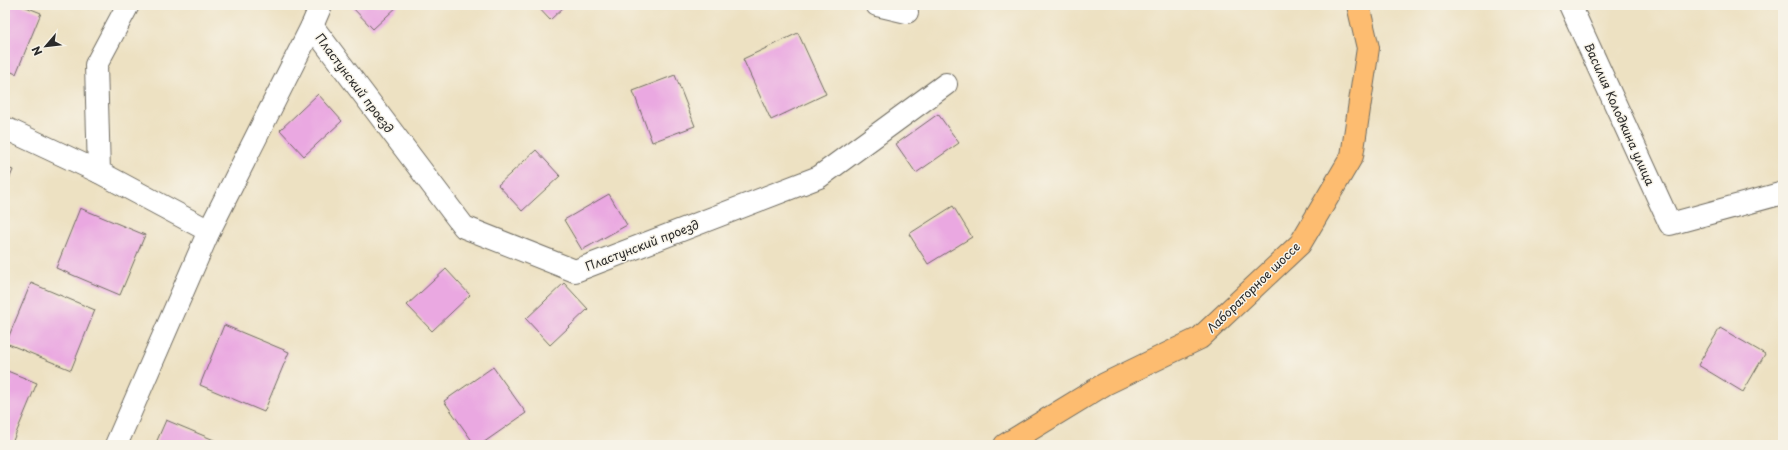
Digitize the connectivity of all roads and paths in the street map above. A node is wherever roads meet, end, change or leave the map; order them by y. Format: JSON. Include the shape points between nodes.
{"nodes":[{"id":1,"x":128,"y":5,"type":"edge"},
{"id":2,"x":321,"y":5,"type":"edge"},
{"id":3,"x":877,"y":5,"type":"edge"},
{"id":4,"x":1358,"y":5,"type":"edge"},
{"id":5,"x":1570,"y":5,"type":"edge"},
{"id":6,"x":907,"y":12,"type":"dead end"},
{"id":7,"x":312,"y":26,"type":"junction"},
{"id":8,"x":946,"y":84,"type":"dead end"},
{"id":9,"x":5,"y":128,"type":"edge"},
{"id":10,"x":99,"y":172,"type":"junction"},
{"id":11,"x":1783,"y":193,"type":"edge"},
{"id":12,"x":209,"y":231,"type":"junction"},
{"id":13,"x":116,"y":445,"type":"edge"},
{"id":14,"x":1005,"y":445,"type":"edge"}],
"edges":[{"from":1,"to":10,"type":"street","via":[[96,65]]},
{"from":2,"to":7,"type":"street"},
{"from":3,"to":6,"type":"street"},
{"from":4,"to":14,"type":"main road","name":"Лабораторное шоссе","via":[[1368,48],[1352,156],[1300,244],[1200,338],[1105,384]]},
{"from":5,"to":11,"type":"street","name":"Василия Колодкина улица","via":[[1670,224]]},
{"from":7,"to":8,"type":"street","name":"Пластунский проезд","via":[[464,227],[575,271],[819,177]]},
{"from":7,"to":12,"type":"street"},
{"from":9,"to":10,"type":"street"},
{"from":10,"to":12,"type":"street"},
{"from":12,"to":13,"type":"street"}]}
